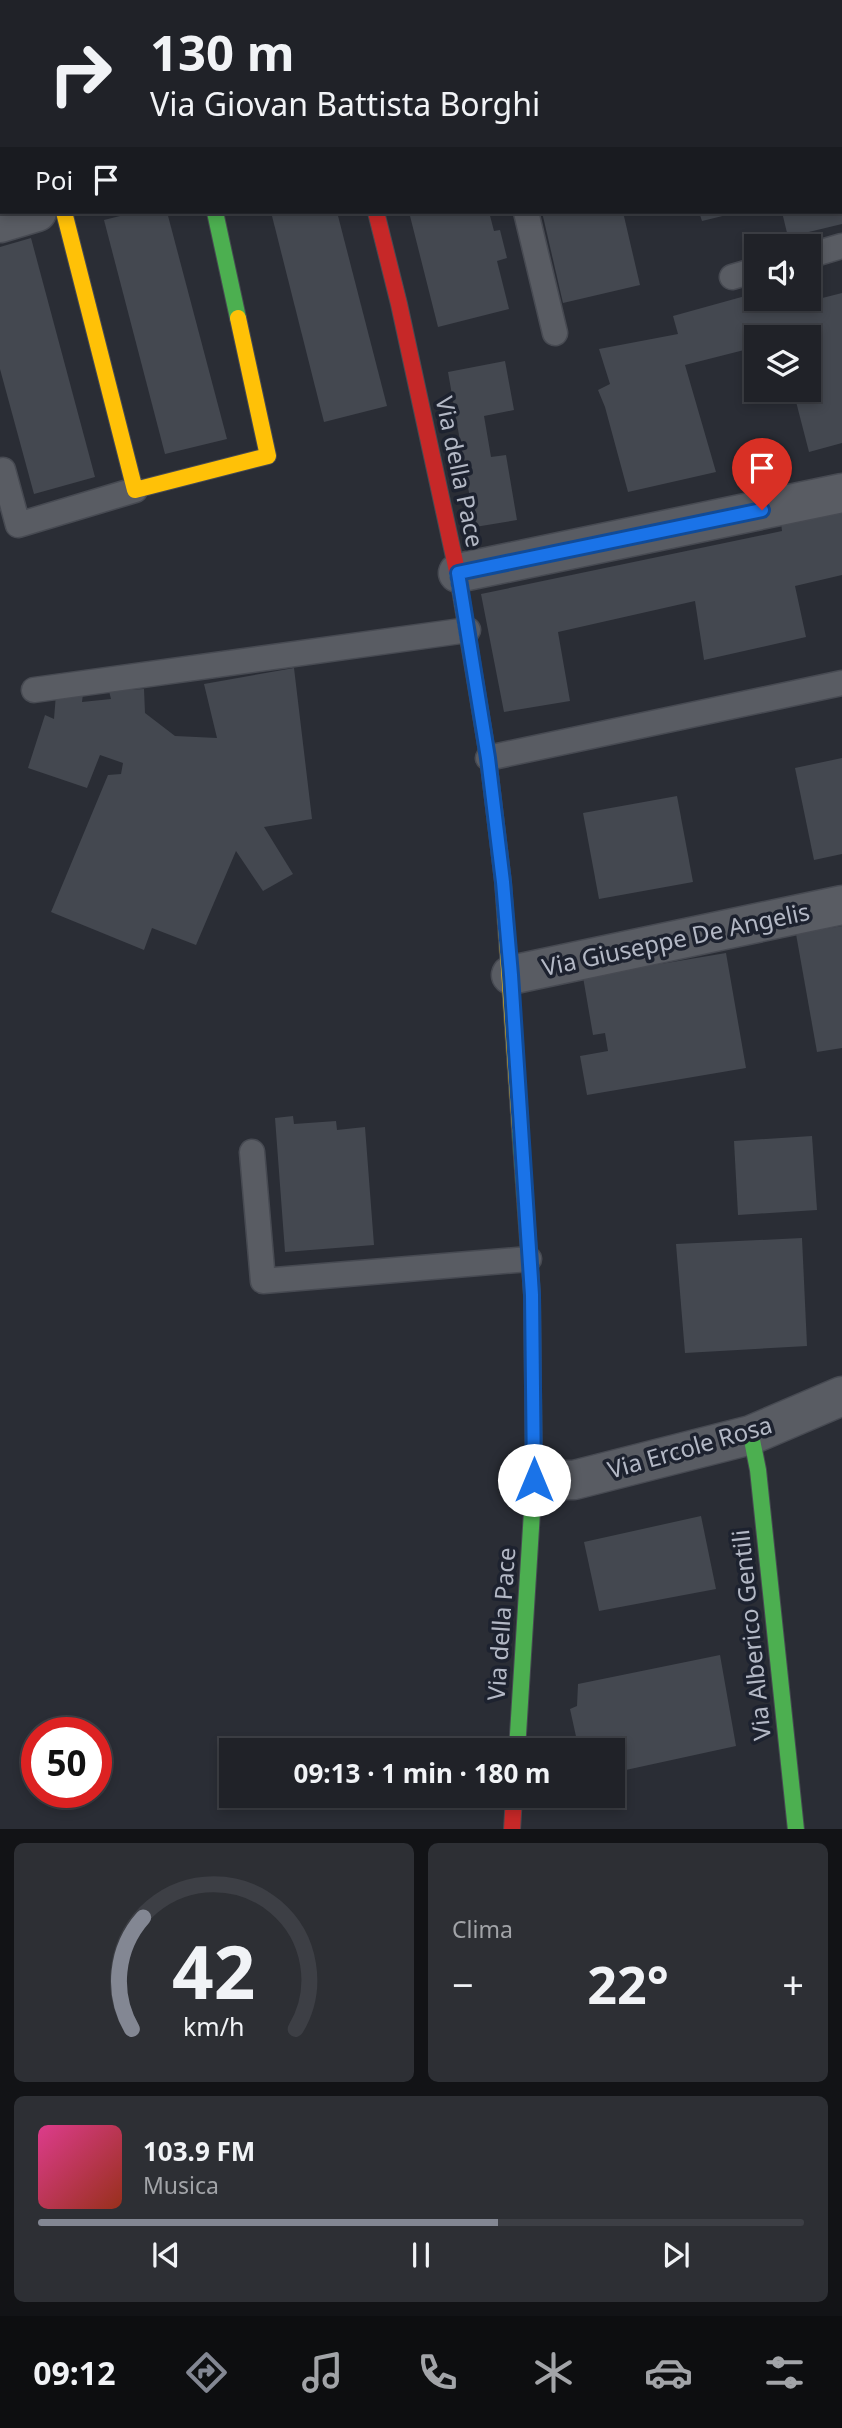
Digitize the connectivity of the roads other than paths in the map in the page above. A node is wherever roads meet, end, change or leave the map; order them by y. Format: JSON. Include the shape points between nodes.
{"nodes":[{"id":1,"x":30,"y":214,"type":"edge"},
{"id":2,"x":65,"y":214,"type":"edge"},
{"id":3,"x":215,"y":214,"type":"edge"},
{"id":4,"x":376,"y":214,"type":"edge"},
{"id":5,"x":526,"y":214,"type":"edge"},
{"id":6,"x":0,"y":223,"type":"edge"},
{"id":7,"x":842,"y":246,"type":"edge"},
{"id":8,"x":821,"y":252,"type":"edge"},
{"id":9,"x":744,"y":274,"type":"edge"},
{"id":10,"x":732,"y":277,"type":"dead end"},
{"id":11,"x":555,"y":333,"type":"dead end"},
{"id":12,"x":3,"y":470,"type":"dead end"},
{"id":13,"x":135,"y":490,"type":"junction"},
{"id":14,"x":842,"y":493,"type":"edge"},
{"id":15,"x":458,"y":573,"type":"junction"},
{"id":16,"x":468,"y":630,"type":"junction"},
{"id":17,"x":842,"y":683,"type":"edge"},
{"id":18,"x":34,"y":690,"type":"dead end"},
{"id":19,"x":488,"y":758,"type":"junction"},
{"id":20,"x":842,"y":905,"type":"edge"},
{"id":21,"x":511,"y":975,"type":"junction"},
{"id":22,"x":252,"y":1152,"type":"dead end"},
{"id":23,"x":529,"y":1259,"type":"junction"},
{"id":24,"x":842,"y":1396,"type":"edge"},
{"id":25,"x":751,"y":1435,"type":"junction"},
{"id":26,"x":534,"y":1480,"type":"junction"},
{"id":27,"x":518,"y":1738,"type":"edge"},
{"id":28,"x":513,"y":1808,"type":"edge"},
{"id":29,"x":512,"y":1829,"type":"edge"},
{"id":30,"x":796,"y":1829,"type":"edge"}],
"edges":[{"from":1,"to":6,"type":"street"},
{"from":2,"to":13,"type":"main road"},
{"from":3,"to":13,"type":"main road","via":[[268,456]]},
{"from":4,"to":15,"type":"main road","name":"Via della Pace"},
{"from":5,"to":11,"type":"lane"},
{"from":7,"to":8,"type":"lane"},
{"from":9,"to":10,"type":"lane"},
{"from":12,"to":13,"type":"lane","via":[[18,525]]},
{"from":14,"to":15,"type":"street"},
{"from":15,"to":16,"type":"main road","name":"Via della Pace"},
{"from":16,"to":18,"type":"lane"},
{"from":16,"to":19,"type":"main road","name":"Via della Pace"},
{"from":17,"to":19,"type":"lane"},
{"from":19,"to":21,"type":"main road","name":"Via della Pace"},
{"from":20,"to":21,"type":"street","name":"Via Giuseppe De Angelis"},
{"from":21,"to":23,"type":"main road","name":"Via della Pace"},
{"from":22,"to":23,"type":"lane","via":[[263,1281]]},
{"from":23,"to":26,"type":"main road","name":"Via della Pace"},
{"from":24,"to":25,"type":"street","name":"Via Ercole Rosa"},
{"from":25,"to":26,"type":"street","name":"Via Ercole Rosa","via":[[574,1480]]},
{"from":25,"to":30,"type":"main road","name":"Via Alberico Gentili"},
{"from":26,"to":27,"type":"main road","name":"Via della Pace"},
{"from":28,"to":29,"type":"main road"}]}
